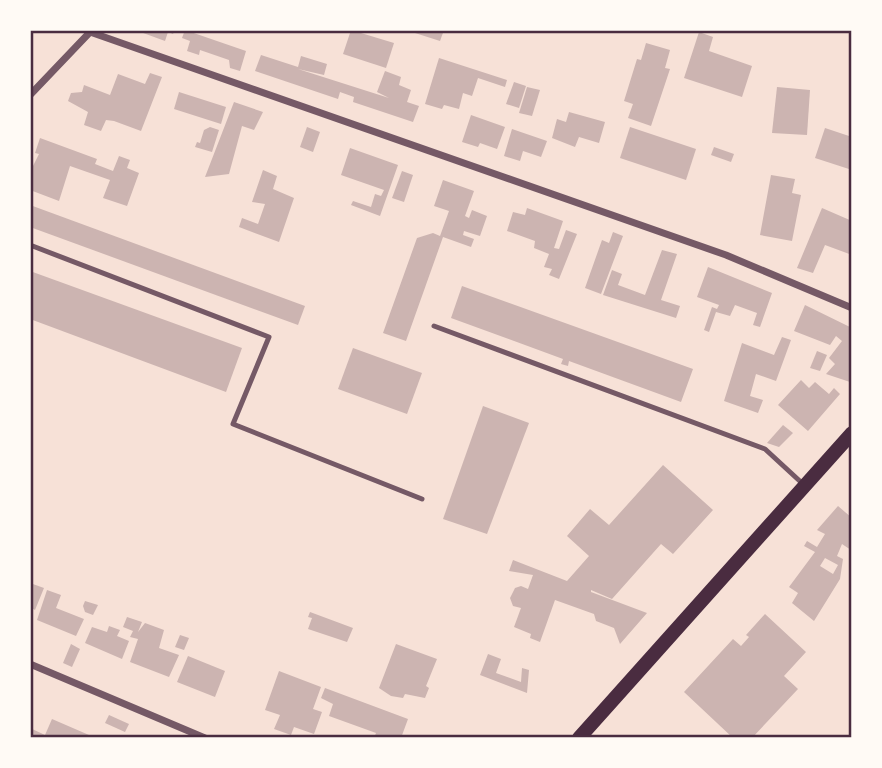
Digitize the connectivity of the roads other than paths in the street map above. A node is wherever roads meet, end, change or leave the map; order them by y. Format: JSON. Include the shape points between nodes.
{"nodes":[{"id":1,"x":91,"y":31,"type":"edge"},
{"id":2,"x":30,"y":95,"type":"edge"},
{"id":3,"x":30,"y":245,"type":"edge"},
{"id":4,"x":852,"y":308,"type":"edge"},
{"id":5,"x":434,"y":326,"type":"dead end"},
{"id":6,"x":852,"y":433,"type":"edge"},
{"id":7,"x":805,"y":486,"type":"junction"},
{"id":8,"x":422,"y":499,"type":"dead end"},
{"id":9,"x":30,"y":664,"type":"edge"},
{"id":10,"x":205,"y":738,"type":"edge"},
{"id":11,"x":579,"y":738,"type":"edge"}],
"edges":[{"from":1,"to":2,"type":"street"},
{"from":1,"to":4,"type":"street","via":[[726,255]]},
{"from":3,"to":8,"type":"lane","via":[[269,337],[233,424]]},
{"from":5,"to":7,"type":"lane","via":[[765,449]]},
{"from":6,"to":7,"type":"main road"},
{"from":7,"to":11,"type":"main road"},
{"from":9,"to":10,"type":"street"}]}
